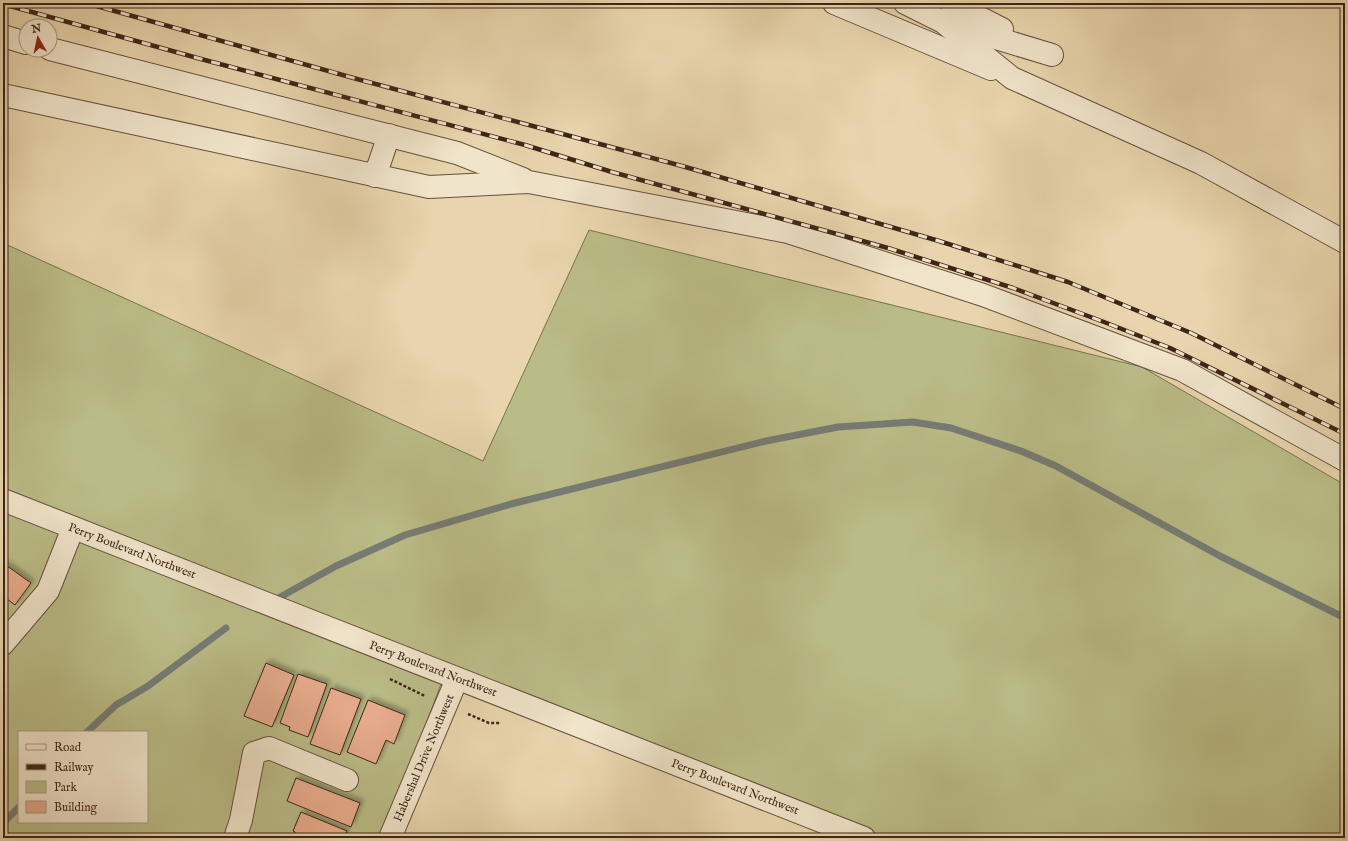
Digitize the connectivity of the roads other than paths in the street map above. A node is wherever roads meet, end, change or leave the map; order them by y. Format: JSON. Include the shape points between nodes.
{"nodes":[{"id":1,"x":834,"y":3,"type":"edge"},
{"id":2,"x":905,"y":3,"type":"edge"},
{"id":3,"x":947,"y":12,"type":"edge"},
{"id":4,"x":3,"y":36,"type":"edge"},
{"id":5,"x":18,"y":41,"type":"edge"},
{"id":6,"x":58,"y":51,"type":"edge"},
{"id":7,"x":1012,"y":78,"type":"junction"},
{"id":8,"x":3,"y":95,"type":"edge"},
{"id":9,"x":388,"y":135,"type":"junction"},
{"id":10,"x":375,"y":176,"type":"junction"},
{"id":11,"x":529,"y":182,"type":"junction"},
{"id":12,"x":1345,"y":242,"type":"edge"},
{"id":13,"x":1345,"y":460,"type":"edge"},
{"id":14,"x":3,"y":500,"type":"edge"},
{"id":15,"x":73,"y":528,"type":"junction"},
{"id":16,"x":3,"y":644,"type":"edge"},
{"id":17,"x":457,"y":679,"type":"junction"},
{"id":18,"x":347,"y":780,"type":"dead end"},
{"id":19,"x":235,"y":838,"type":"edge"},
{"id":20,"x":390,"y":838,"type":"edge"},
{"id":21,"x":864,"y":838,"type":"edge"}],
"edges":[{"from":1,"to":7,"type":"street"},
{"from":2,"to":3,"type":"street"},
{"from":3,"to":7,"type":"street"},
{"from":4,"to":5,"type":"street"},
{"from":6,"to":9,"type":"street"},
{"from":7,"to":12,"type":"street","via":[[1201,164]]},
{"from":8,"to":10,"type":"street"},
{"from":9,"to":10,"type":"street"},
{"from":9,"to":11,"type":"street","via":[[457,153]]},
{"from":10,"to":11,"type":"street","via":[[429,188]]},
{"from":11,"to":13,"type":"street","via":[[788,232],[983,295],[1182,370]]},
{"from":14,"to":15,"type":"street","name":"Perry Boulevard Northwest"},
{"from":15,"to":16,"type":"street","via":[[48,591]]},
{"from":15,"to":17,"type":"street","name":"Perry Boulevard Northwest"},
{"from":17,"to":20,"type":"street","name":"Habershal Drive Northwest"},
{"from":17,"to":21,"type":"street","name":"Perry Boulevard Northwest"},
{"from":18,"to":19,"type":"street","via":[[269,748],[254,753]]}]}
